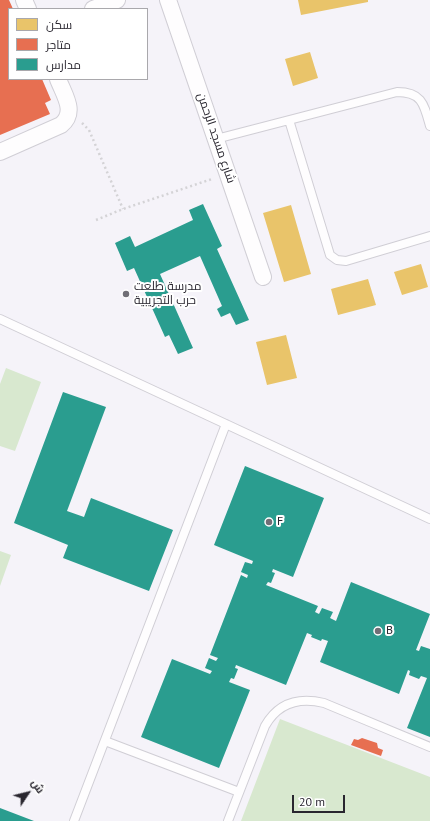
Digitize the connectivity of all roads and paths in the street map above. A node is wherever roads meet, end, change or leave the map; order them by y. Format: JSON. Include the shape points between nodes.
{"nodes":[{"id":1,"x":118,"y":0,"type":"edge"},
{"id":2,"x":168,"y":0,"type":"edge"},
{"id":3,"x":96,"y":8,"type":"edge"},
{"id":4,"x":58,"y":80,"type":"edge"},
{"id":5,"x":68,"y":113,"type":"junction"},
{"id":6,"x":289,"y":120,"type":"junction"},
{"id":7,"x":430,"y":126,"type":"edge"},
{"id":8,"x":216,"y":139,"type":"junction"},
{"id":9,"x":0,"y":152,"type":"edge"},
{"id":10,"x":228,"y":174,"type":"junction"},
{"id":11,"x":123,"y":208,"type":"junction"},
{"id":12,"x":96,"y":220,"type":"dead end"},
{"id":13,"x":430,"y":236,"type":"edge"},
{"id":14,"x":263,"y":277,"type":"dead end"},
{"id":15,"x":0,"y":319,"type":"edge"},
{"id":16,"x":226,"y":424,"type":"junction"},
{"id":17,"x":430,"y":519,"type":"edge"},
{"id":18,"x":105,"y":741,"type":"junction"},
{"id":19,"x":430,"y":747,"type":"edge"},
{"id":20,"x":239,"y":792,"type":"junction"},
{"id":21,"x":74,"y":821,"type":"edge"},
{"id":22,"x":228,"y":821,"type":"edge"}],
"edges":[{"from":1,"to":3,"type":"street"},
{"from":2,"to":8,"type":"street","name":"شارع مسجد الرحمن"},
{"from":4,"to":5,"type":"street"},
{"from":5,"to":9,"type":"street","via":[[61,125]]},
{"from":5,"to":11,"type":"path","via":[[89,130]]},
{"from":6,"to":7,"type":"lane","via":[[397,92],[410,92],[421,99]]},
{"from":6,"to":8,"type":"lane"},
{"from":6,"to":13,"type":"lane","via":[[330,255],[337,260],[346,261]]},
{"from":8,"to":10,"type":"street","name":"شارع مسجد الرحمن"},
{"from":10,"to":11,"type":"path"},
{"from":10,"to":14,"type":"street","name":"شارع مسجد الرحمن"},
{"from":11,"to":12,"type":"path"},
{"from":15,"to":16,"type":"lane"},
{"from":16,"to":17,"type":"lane"},
{"from":16,"to":18,"type":"lane"},
{"from":18,"to":20,"type":"lane"},
{"from":18,"to":21,"type":"lane"},
{"from":19,"to":20,"type":"lane","via":[[324,703],[300,700],[278,708],[270,716]]},
{"from":20,"to":22,"type":"lane"}]}
